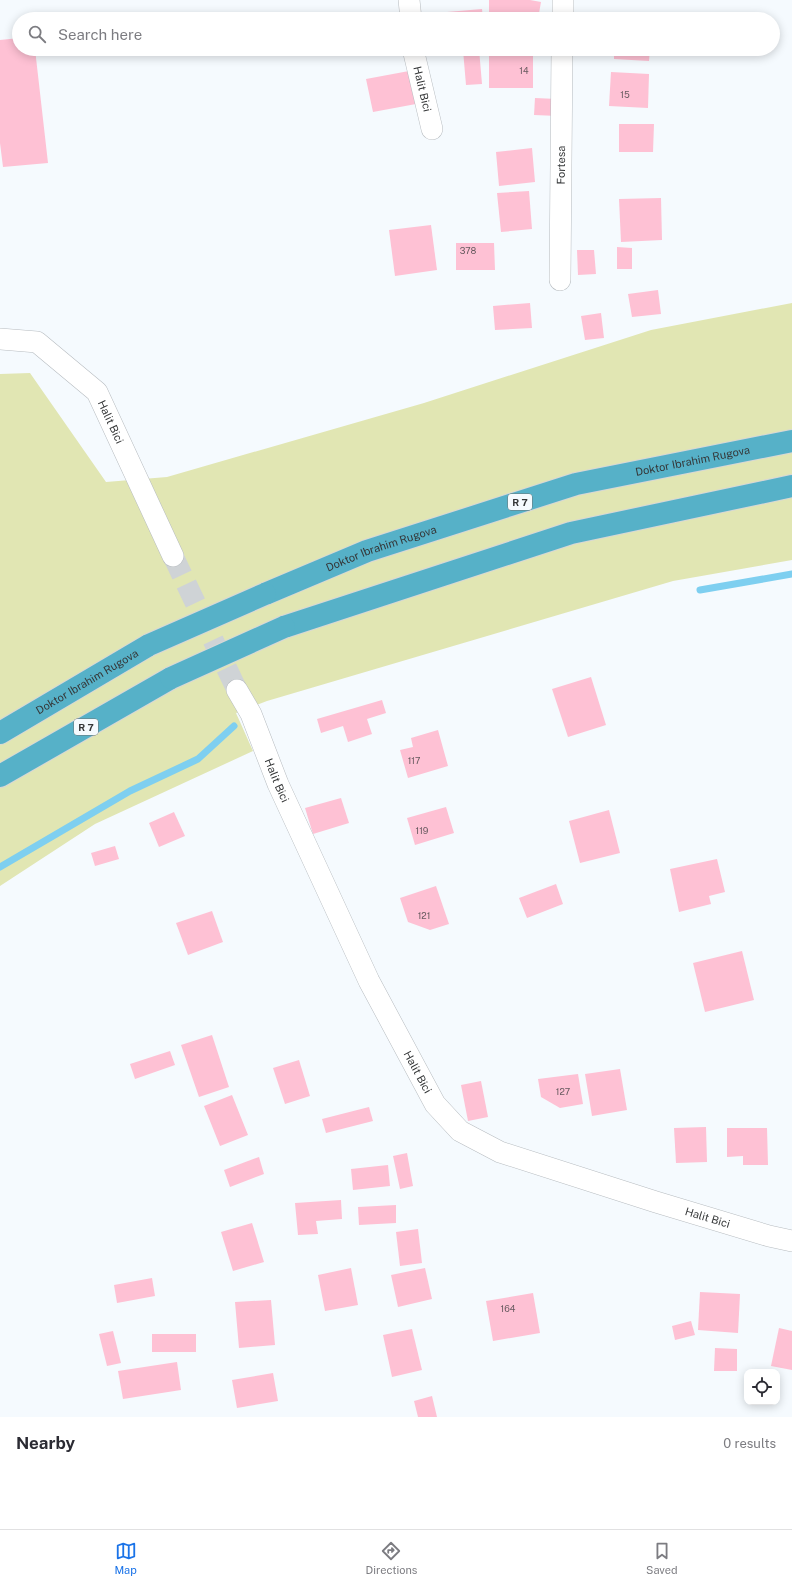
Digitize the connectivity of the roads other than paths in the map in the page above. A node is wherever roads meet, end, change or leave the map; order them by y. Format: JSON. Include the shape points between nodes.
{"nodes":[{"id":1,"x":409,"y":0,"type":"edge"},
{"id":2,"x":563,"y":0,"type":"edge"},
{"id":3,"x":410,"y":12,"type":"edge"},
{"id":4,"x":562,"y":12,"type":"edge"},
{"id":5,"x":415,"y":56,"type":"edge"},
{"id":6,"x":562,"y":56,"type":"edge"},
{"id":7,"x":432,"y":129,"type":"dead end"},
{"id":8,"x":560,"y":280,"type":"dead end"},
{"id":9,"x":0,"y":339,"type":"edge"},
{"id":10,"x":788,"y":442,"type":"edge"},
{"id":11,"x":792,"y":486,"type":"edge"},
{"id":12,"x":173,"y":556,"type":"tunnel mouth"},
{"id":13,"x":237,"y":690,"type":"tunnel mouth"},
{"id":14,"x":0,"y":733,"type":"edge"},
{"id":15,"x":0,"y":776,"type":"edge"},
{"id":16,"x":792,"y":1241,"type":"edge"}],
"edges":[{"from":1,"to":3,"type":"street"},
{"from":2,"to":4,"type":"street"},
{"from":5,"to":7,"type":"street","name":"Halit Bici"},
{"from":6,"to":8,"type":"street","name":"Fortesa"},
{"from":9,"to":12,"type":"street","name":"Halit Bici","via":[[37,342],[97,392]]},
{"from":10,"to":14,"type":"highway","name":"Doktor Ibrahim Rugova","number":"R 7","bridge":true,"via":[[576,484],[367,551],[149,646]]},
{"from":11,"to":15,"type":"highway","number":"R 7","bridge":true,"via":[[571,533],[284,627],[171,678]]},
{"from":13,"to":16,"type":"street","name":"Halit Bici","via":[[251,714],[278,784],[369,980],[435,1104],[460,1131],[500,1152],[663,1204]]}]}
